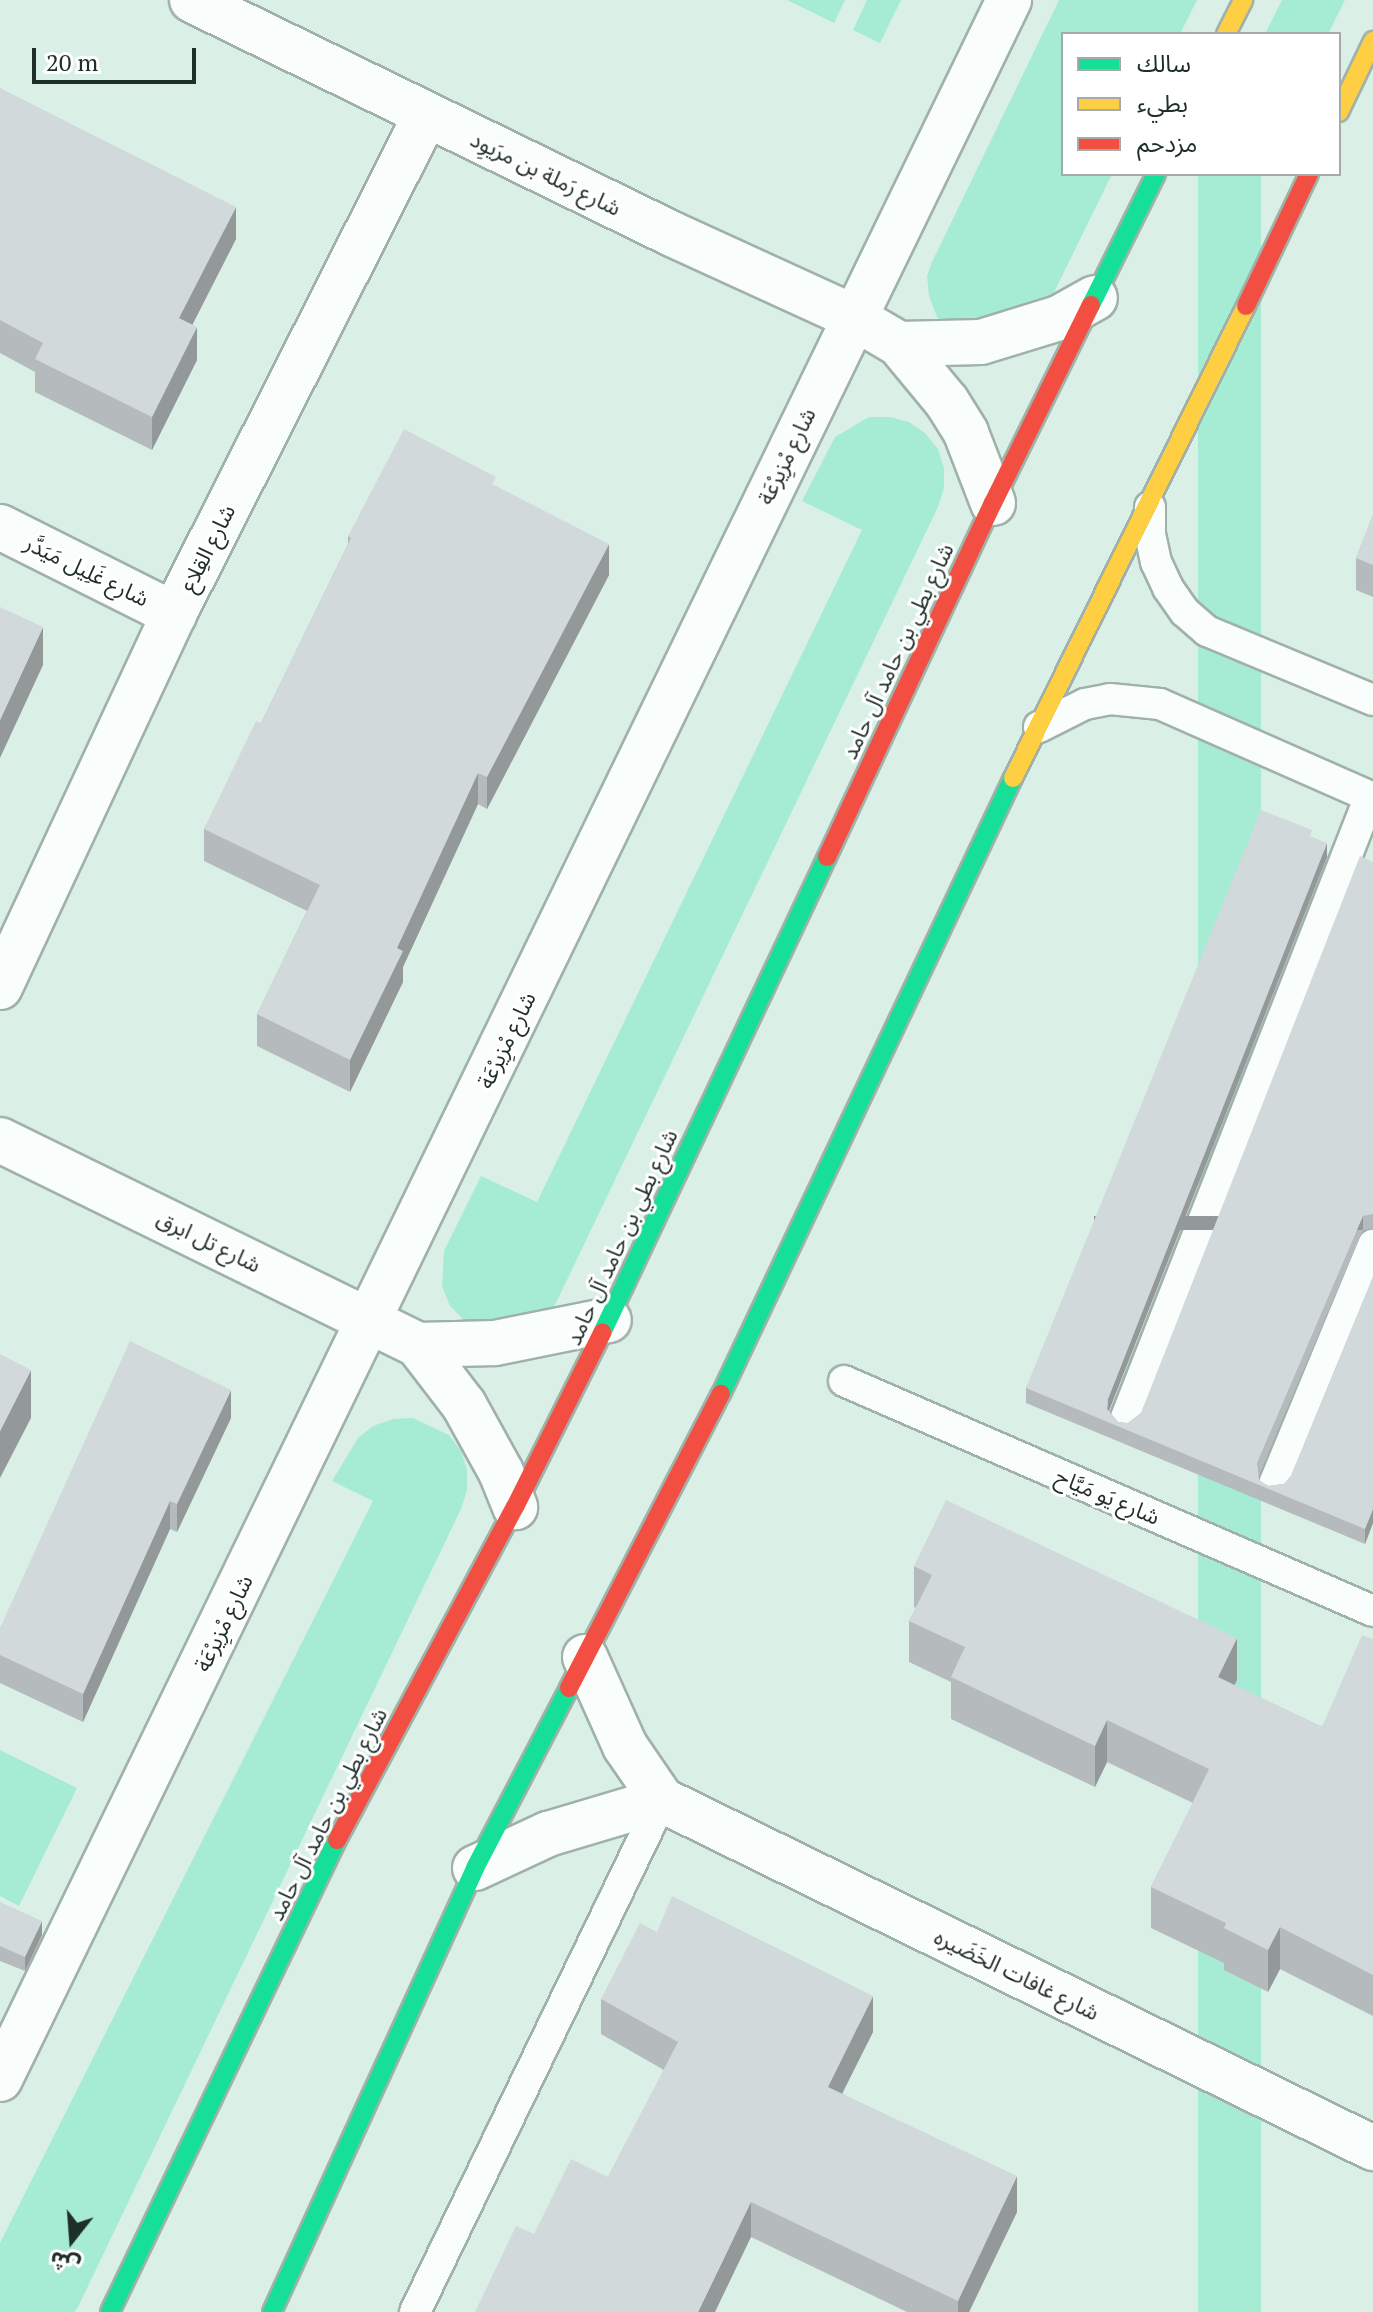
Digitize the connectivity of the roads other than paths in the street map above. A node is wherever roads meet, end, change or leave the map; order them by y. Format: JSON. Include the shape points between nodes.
{"nodes":[{"id":1,"x":192,"y":0,"type":"edge"},
{"id":2,"x":1009,"y":0,"type":"edge"},
{"id":3,"x":1243,"y":0,"type":"edge"},
{"id":4,"x":1227,"y":32,"type":"edge"},
{"id":5,"x":1373,"y":41,"type":"edge"},
{"id":6,"x":1341,"y":108,"type":"edge"},
{"id":7,"x":426,"y":115,"type":"junction"},
{"id":8,"x":1155,"y":176,"type":"edge"},
{"id":9,"x":1308,"y":176,"type":"edge"},
{"id":10,"x":1095,"y":298,"type":"junction"},
{"id":11,"x":853,"y":317,"type":"junction"},
{"id":12,"x":899,"y":344,"type":"junction"},
{"id":13,"x":993,"y":503,"type":"junction"},
{"id":14,"x":1150,"y":506,"type":"junction"},
{"id":15,"x":0,"y":527,"type":"edge"},
{"id":16,"x":174,"y":614,"type":"junction"},
{"id":17,"x":1373,"y":700,"type":"edge"},
{"id":18,"x":1039,"y":727,"type":"junction"},
{"id":19,"x":1372,"y":797,"type":"edge"},
{"id":20,"x":0,"y":987,"type":"edge"},
{"id":21,"x":0,"y":1140,"type":"edge"},
{"id":22,"x":1373,"y":1245,"type":"edge"},
{"id":23,"x":371,"y":1320,"type":"junction"},
{"id":24,"x":609,"y":1320,"type":"junction"},
{"id":25,"x":418,"y":1345,"type":"junction"},
{"id":26,"x":844,"y":1381,"type":"dead end"},
{"id":27,"x":1125,"y":1420,"type":"edge"},
{"id":28,"x":1274,"y":1484,"type":"edge"},
{"id":29,"x":515,"y":1507,"type":"junction"},
{"id":30,"x":1373,"y":1611,"type":"edge"},
{"id":31,"x":585,"y":1657,"type":"junction"},
{"id":32,"x":662,"y":1800,"type":"junction"},
{"id":33,"x":475,"y":1868,"type":"junction"},
{"id":34,"x":0,"y":2079,"type":"edge"},
{"id":35,"x":1373,"y":2148,"type":"edge"},
{"id":36,"x":110,"y":2312,"type":"edge"},
{"id":37,"x":272,"y":2312,"type":"edge"},
{"id":38,"x":415,"y":2312,"type":"edge"}],
"edges":[{"from":1,"to":7,"type":"street","name":"شارع رَملة بن مرَيوِد"},
{"from":2,"to":11,"type":"street","name":"شارع مْزِيرْعَة"},
{"from":3,"to":4,"type":"street"},
{"from":5,"to":6,"type":"street"},
{"from":7,"to":11,"type":"street","name":"شارع رَملة بن مرَيوِد"},
{"from":7,"to":16,"type":"street","name":"شارع القِلاع"},
{"from":8,"to":10,"type":"street","name":"شارع بطي بن حامد آل حامد"},
{"from":9,"to":14,"type":"street"},
{"from":10,"to":12,"type":"street","via":[[1059,318],[981,342]]},
{"from":10,"to":13,"type":"street","name":"شارع بطي بن حامد آل حامد"},
{"from":11,"to":12,"type":"street","name":"شارع رَملة بن مرَيوِد"},
{"from":11,"to":23,"type":"street","name":"شارع مْزِيرْعَة"},
{"from":12,"to":13,"type":"street","name":"شارع رَملة بن مرَيوِد","via":[[966,433]]},
{"from":13,"to":24,"type":"street","name":"شارع بطي بن حامد آل حامد"},
{"from":14,"to":17,"type":"lane","via":[[1156,562],[1168,588],[1196,621],[1233,644]]},
{"from":14,"to":18,"type":"street"},
{"from":15,"to":16,"type":"street","name":"شارع غَلِيل مَيَدَّر"},
{"from":16,"to":20,"type":"street","name":"شارع القِلاع"},
{"from":18,"to":19,"type":"lane","via":[[1085,704],[1110,699],[1160,704]]},
{"from":18,"to":31,"type":"street","via":[[700,1437]]},
{"from":19,"to":27,"type":"lane"},
{"from":21,"to":23,"type":"street","name":"شارع تل ابرق"},
{"from":22,"to":28,"type":"lane"},
{"from":23,"to":25,"type":"street","name":"شارع تل ابرق"},
{"from":23,"to":34,"type":"street","name":"شارع مْزِيرْعَة"},
{"from":24,"to":25,"type":"street","name":"شارع تل ابرق","via":[[508,1342]]},
{"from":24,"to":29,"type":"street","name":"شارع بطي بن حامد آل حامد"},
{"from":25,"to":29,"type":"street","name":"شارع تل ابرق","via":[[464,1405]]},
{"from":26,"to":30,"type":"lane","name":"شارع يَو مَيَّاح"},
{"from":29,"to":36,"type":"street","name":"شارع بطي بن حامد آل حامد","via":[[338,1839]]},
{"from":31,"to":32,"type":"street","name":"شارع غافات الخَضَيره","via":[[625,1746]]},
{"from":31,"to":33,"type":"street"},
{"from":32,"to":33,"type":"street","via":[[560,1830]]},
{"from":32,"to":35,"type":"street","name":"شارع غافات الخَضَيره"},
{"from":32,"to":38,"type":"lane"},
{"from":33,"to":37,"type":"street"}]}
